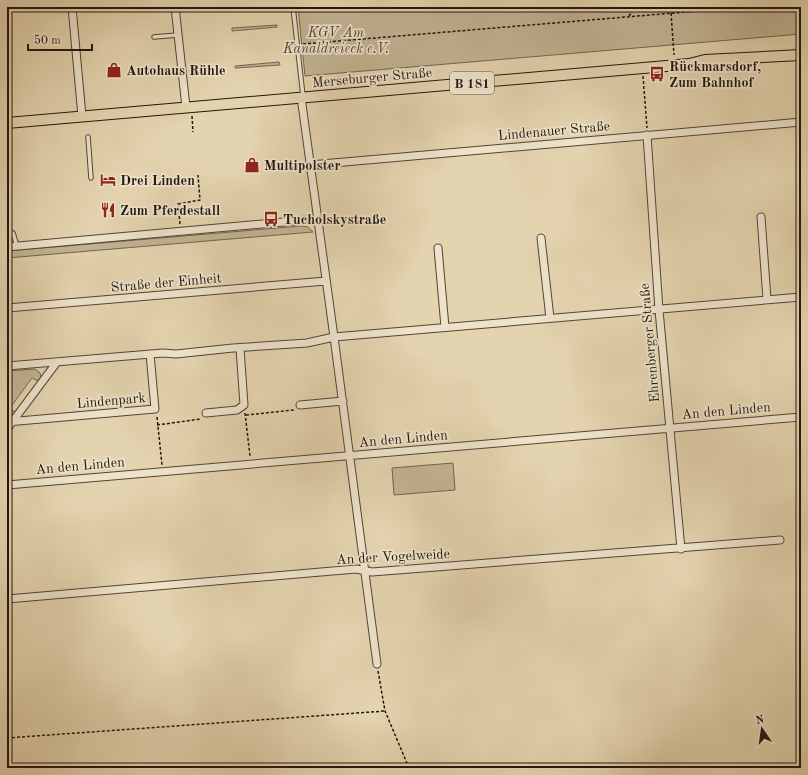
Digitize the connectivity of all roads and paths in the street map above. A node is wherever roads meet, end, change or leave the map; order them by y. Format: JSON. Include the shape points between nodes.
{"nodes":[{"id":1,"x":72,"y":7,"type":"edge"},
{"id":2,"x":176,"y":7,"type":"edge"},
{"id":3,"x":293,"y":7,"type":"edge"},
{"id":4,"x":635,"y":7,"type":"edge"},
{"id":5,"x":746,"y":7,"type":"edge"},
{"id":6,"x":671,"y":13,"type":"junction"},
{"id":7,"x":629,"y":16,"type":"junction"},
{"id":8,"x":178,"y":34,"type":"junction"},
{"id":9,"x":154,"y":37,"type":"dead end"},
{"id":10,"x":298,"y":44,"type":"junction"},
{"id":11,"x":801,"y":55,"type":"edge"},
{"id":12,"x":675,"y":65,"type":"junction"},
{"id":13,"x":643,"y":68,"type":"junction"},
{"id":14,"x":302,"y":97,"type":"junction"},
{"id":15,"x":189,"y":110,"type":"junction"},
{"id":16,"x":82,"y":116,"type":"junction"},
{"id":17,"x":801,"y":122,"type":"edge"},
{"id":18,"x":7,"y":123,"type":"edge"},
{"id":19,"x":193,"y":132,"type":"dead end"},
{"id":20,"x":647,"y":135,"type":"junction"},
{"id":21,"x":88,"y":137,"type":"dead end"},
{"id":22,"x":310,"y":165,"type":"junction"},
{"id":23,"x":198,"y":175,"type":"dead end"},
{"id":24,"x":91,"y":178,"type":"dead end"},
{"id":25,"x":761,"y":217,"type":"dead end"},
{"id":26,"x":318,"y":220,"type":"junction"},
{"id":27,"x":7,"y":232,"type":"edge"},
{"id":28,"x":181,"y":232,"type":"junction"},
{"id":29,"x":541,"y":238,"type":"dead end"},
{"id":30,"x":17,"y":246,"type":"junction"},
{"id":31,"x":7,"y":247,"type":"edge"},
{"id":32,"x":438,"y":248,"type":"dead end"},
{"id":33,"x":326,"y":281,"type":"junction"},
{"id":34,"x":801,"y":296,"type":"edge"},
{"id":35,"x":767,"y":300,"type":"junction"},
{"id":36,"x":7,"y":308,"type":"edge"},
{"id":37,"x":659,"y":310,"type":"junction"},
{"id":38,"x":550,"y":318,"type":"junction"},
{"id":39,"x":445,"y":327,"type":"junction"},
{"id":40,"x":334,"y":337,"type":"junction"},
{"id":41,"x":240,"y":348,"type":"junction"},
{"id":42,"x":150,"y":354,"type":"junction"},
{"id":43,"x":57,"y":362,"type":"junction"},
{"id":44,"x":7,"y":366,"type":"edge"},
{"id":45,"x":343,"y":401,"type":"junction"},
{"id":46,"x":300,"y":405,"type":"joint"},
{"id":47,"x":242,"y":408,"type":"junction"},
{"id":48,"x":155,"y":409,"type":"junction"},
{"id":49,"x":206,"y":413,"type":"joint"},
{"id":50,"x":246,"y":415,"type":"junction"},
{"id":51,"x":801,"y":417,"type":"edge"},
{"id":52,"x":10,"y":422,"type":"edge"},
{"id":53,"x":157,"y":425,"type":"junction"},
{"id":54,"x":669,"y":428,"type":"junction"},
{"id":55,"x":7,"y":429,"type":"edge"},
{"id":56,"x":350,"y":456,"type":"junction"},
{"id":57,"x":250,"y":464,"type":"junction"},
{"id":58,"x":163,"y":470,"type":"junction"},
{"id":59,"x":7,"y":485,"type":"edge"},
{"id":60,"x":780,"y":540,"type":"dead end"},
{"id":61,"x":681,"y":549,"type":"junction"},
{"id":62,"x":364,"y":571,"type":"junction"},
{"id":63,"x":7,"y":599,"type":"edge"},
{"id":64,"x":377,"y":664,"type":"joint"},
{"id":65,"x":385,"y":710,"type":"junction"},
{"id":66,"x":7,"y":738,"type":"edge"},
{"id":67,"x":409,"y":768,"type":"edge"}],
"edges":[{"from":1,"to":16,"type":"street"},
{"from":2,"to":8,"type":"street"},
{"from":3,"to":10,"type":"lane"},
{"from":4,"to":7,"type":"path"},
{"from":5,"to":6,"type":"path"},
{"from":6,"to":7,"type":"path"},
{"from":6,"to":12,"type":"path"},
{"from":7,"to":10,"type":"path"},
{"from":8,"to":9,"type":"lane"},
{"from":8,"to":15,"type":"street"},
{"from":10,"to":14,"type":"lane"},
{"from":11,"to":12,"type":"main road","name":"Merseburger Straße","number":"B 181","via":[[706,60]]},
{"from":12,"to":13,"type":"main road","name":"Merseburger Straße","number":"B 181"},
{"from":13,"to":14,"type":"main road","name":"Merseburger Straße","number":"B 181"},
{"from":13,"to":20,"type":"path"},
{"from":14,"to":15,"type":"main road","name":"Merseburger Straße","number":"B 181"},
{"from":14,"to":22,"type":"street"},
{"from":15,"to":16,"type":"main road","name":"Merseburger Straße","number":"B 181"},
{"from":15,"to":19,"type":"path"},
{"from":16,"to":18,"type":"main road","name":"Merseburger Straße","number":"B 181"},
{"from":17,"to":20,"type":"street","name":"Lindenauer Straße"},
{"from":20,"to":22,"type":"street","name":"Lindenauer Straße"},
{"from":20,"to":37,"type":"street","name":"Ehrenberger Straße"},
{"from":21,"to":24,"type":"lane"},
{"from":22,"to":26,"type":"street"},
{"from":23,"to":28,"type":"path","via":[[200,200],[178,204]]},
{"from":25,"to":35,"type":"street"},
{"from":26,"to":28,"type":"street"},
{"from":26,"to":33,"type":"street"},
{"from":27,"to":30,"type":"lane","via":[[13,233]]},
{"from":28,"to":30,"type":"street"},
{"from":29,"to":38,"type":"street"},
{"from":30,"to":31,"type":"street"},
{"from":32,"to":39,"type":"street"},
{"from":33,"to":36,"type":"street","name":"Straße der Einheit"},
{"from":33,"to":40,"type":"street"},
{"from":34,"to":35,"type":"street"},
{"from":35,"to":37,"type":"street"},
{"from":37,"to":38,"type":"street"},
{"from":37,"to":54,"type":"street","name":"Ehrenberger Straße"},
{"from":38,"to":39,"type":"street"},
{"from":39,"to":40,"type":"street"},
{"from":40,"to":41,"type":"street","via":[[307,343]]},
{"from":40,"to":45,"type":"street"},
{"from":41,"to":42,"type":"street"},
{"from":41,"to":47,"type":"street","via":[[244,405]]},
{"from":42,"to":43,"type":"street"},
{"from":42,"to":48,"type":"street","name":"Lindenpark"},
{"from":43,"to":44,"type":"street"},
{"from":43,"to":52,"type":"street"},
{"from":45,"to":46,"type":"street"},
{"from":45,"to":56,"type":"street"},
{"from":46,"to":50,"type":"path","via":[[294,410]]},
{"from":47,"to":49,"type":"street"},
{"from":47,"to":50,"type":"path"},
{"from":48,"to":52,"type":"street","name":"Lindenpark"},
{"from":48,"to":53,"type":"path"},
{"from":49,"to":53,"type":"path","via":[[199,421]]},
{"from":50,"to":57,"type":"path"},
{"from":51,"to":54,"type":"street","name":"An den Linden"},
{"from":52,"to":55,"type":"street"},
{"from":53,"to":58,"type":"path"},
{"from":54,"to":56,"type":"street","name":"An den Linden"},
{"from":54,"to":61,"type":"street","name":"Ehrenberger Straße"},
{"from":56,"to":57,"type":"street","name":"An den Linden"},
{"from":56,"to":62,"type":"street"},
{"from":57,"to":58,"type":"street","name":"An den Linden"},
{"from":58,"to":59,"type":"street","name":"An den Linden"},
{"from":60,"to":61,"type":"street","name":"An der Vogelweide"},
{"from":61,"to":62,"type":"street","name":"An der Vogelweide"},
{"from":62,"to":63,"type":"street","name":"An der Vogelweide","via":[[348,570]]},
{"from":62,"to":64,"type":"street"},
{"from":64,"to":65,"type":"path","via":[[380,694]]},
{"from":65,"to":66,"type":"path"},
{"from":65,"to":67,"type":"path"}]}
